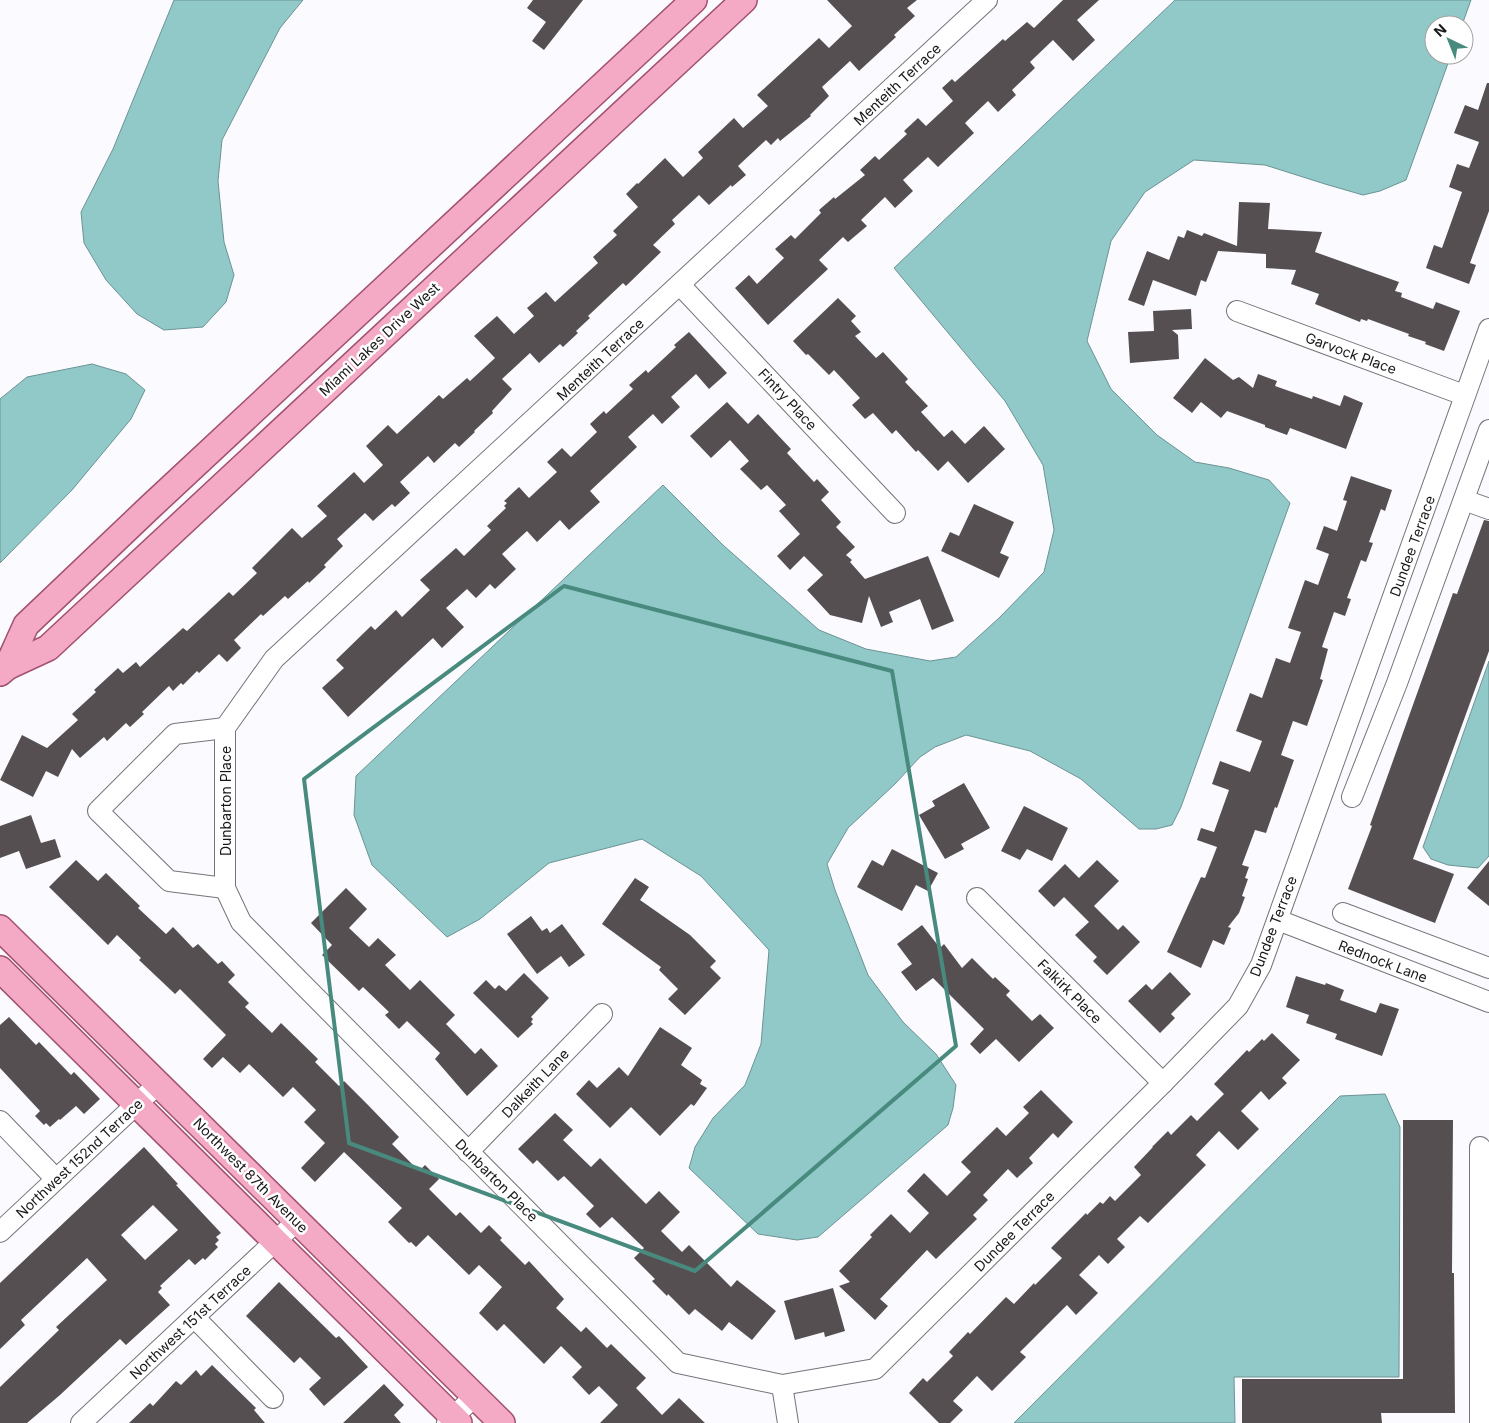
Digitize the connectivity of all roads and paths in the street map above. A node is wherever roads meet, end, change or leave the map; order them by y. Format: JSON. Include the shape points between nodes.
{"nodes":[{"id":1,"x":694,"y":0,"type":"edge"},
{"id":2,"x":744,"y":0,"type":"edge"},
{"id":3,"x":987,"y":0,"type":"edge"},
{"id":4,"x":680,"y":285,"type":"junction"},
{"id":5,"x":1237,"y":311,"type":"dead end"},
{"id":6,"x":1489,"y":330,"type":"edge"},
{"id":7,"x":1464,"y":395,"type":"junction"},
{"id":8,"x":1489,"y":430,"type":"edge"},
{"id":9,"x":1464,"y":500,"type":"junction"},
{"id":10,"x":1489,"y":509,"type":"edge"},
{"id":11,"x":896,"y":513,"type":"dead end"},
{"id":12,"x":4,"y":670,"type":"edge"},
{"id":13,"x":1367,"y":672,"type":"junction"},
{"id":14,"x":1397,"y":683,"type":"junction"},
{"id":15,"x":225,"y":728,"type":"junction"},
{"id":16,"x":1352,"y":797,"type":"dead end"},
{"id":17,"x":224,"y":888,"type":"junction"},
{"id":18,"x":977,"y":898,"type":"dead end"},
{"id":19,"x":1343,"y":913,"type":"dead end"},
{"id":20,"x":1278,"y":920,"type":"junction"},
{"id":21,"x":0,"y":928,"type":"edge"},
{"id":22,"x":1489,"y":968,"type":"edge"},
{"id":23,"x":0,"y":969,"type":"edge"},
{"id":24,"x":1489,"y":1002,"type":"edge"},
{"id":25,"x":602,"y":1014,"type":"dead end"},
{"id":26,"x":1163,"y":1083,"type":"junction"},
{"id":27,"x":158,"y":1084,"type":"junction"},
{"id":28,"x":136,"y":1104,"type":"junction"},
{"id":29,"x":0,"y":1121,"type":"edge"},
{"id":30,"x":1480,"y":1147,"type":"dead end"},
{"id":31,"x":468,"y":1152,"type":"junction"},
{"id":32,"x":56,"y":1179,"type":"junction"},
{"id":33,"x":297,"y":1221,"type":"junction"},
{"id":34,"x":0,"y":1232,"type":"edge"},
{"id":35,"x":276,"y":1242,"type":"junction"},
{"id":36,"x":195,"y":1318,"type":"junction"},
{"id":37,"x":782,"y":1385,"type":"junction"},
{"id":38,"x":475,"y":1396,"type":"junction"},
{"id":39,"x":273,"y":1398,"type":"dead end"},
{"id":40,"x":453,"y":1421,"type":"edge"},
{"id":41,"x":82,"y":1423,"type":"edge"},
{"id":42,"x":502,"y":1423,"type":"edge"},
{"id":43,"x":788,"y":1423,"type":"edge"},
{"id":44,"x":1480,"y":1423,"type":"edge"}],
"edges":[{"from":1,"to":12,"type":"main road","name":"Miami Lakes Drive West","via":[[26,625]]},
{"from":2,"to":12,"type":"main road","name":"Miami Lakes Drive West","via":[[48,648]]},
{"from":3,"to":4,"type":"street","name":"Menteith Terrace"},
{"from":4,"to":11,"type":"street","name":"Fintry Place"},
{"from":4,"to":15,"type":"street","name":"Menteith Terrace","via":[[274,659]]},
{"from":5,"to":7,"type":"street","name":"Garvock Place"},
{"from":6,"to":7,"type":"street","name":"Dundee Terrace"},
{"from":7,"to":13,"type":"street","name":"Dundee Terrace"},
{"from":8,"to":9,"type":"street"},
{"from":9,"to":10,"type":"street"},
{"from":9,"to":14,"type":"street"},
{"from":13,"to":14,"type":"street"},
{"from":13,"to":20,"type":"street","name":"Dundee Terrace"},
{"from":14,"to":16,"type":"street"},
{"from":15,"to":17,"type":"street","name":"Dunbarton Place"},
{"from":15,"to":17,"type":"street","name":"Dunbarton Place","via":[[175,734],[98,810],[169,881]]},
{"from":17,"to":31,"type":"street","name":"Dunbarton Place","via":[[241,922]]},
{"from":18,"to":26,"type":"street","name":"Falkirk Place"},
{"from":19,"to":22,"type":"street"},
{"from":20,"to":24,"type":"street","name":"Rednock Lane"},
{"from":20,"to":26,"type":"street","name":"Dundee Terrace","via":[[1261,965],[1238,1006]]},
{"from":21,"to":27,"type":"main road","name":"Northwest 87th Avenue"},
{"from":23,"to":28,"type":"main road"},
{"from":25,"to":31,"type":"street","name":"Dalkeith Lane"},
{"from":26,"to":37,"type":"street","name":"Dundee Terrace","via":[[875,1369]]},
{"from":27,"to":28,"type":"street","name":"Northwest 152nd Terrace"},
{"from":27,"to":33,"type":"main road","name":"Northwest 87th Avenue"},
{"from":28,"to":32,"type":"street","name":"Northwest 152nd Terrace"},
{"from":28,"to":35,"type":"main road"},
{"from":29,"to":32,"type":"street"},
{"from":30,"to":44,"type":"street"},
{"from":31,"to":37,"type":"street","name":"Dunbarton Place","via":[[678,1363]]},
{"from":32,"to":34,"type":"street","name":"Northwest 152nd Terrace"},
{"from":33,"to":35,"type":"street","name":"Northwest 151st Terrace"},
{"from":33,"to":38,"type":"main road","name":"Northwest 87th Avenue"},
{"from":35,"to":36,"type":"street","name":"Northwest 151st Terrace"},
{"from":35,"to":40,"type":"main road"},
{"from":36,"to":39,"type":"street"},
{"from":36,"to":41,"type":"street","name":"Northwest 151st Terrace"},
{"from":37,"to":43,"type":"street"},
{"from":38,"to":40,"type":"street"},
{"from":38,"to":42,"type":"main road","name":"Northwest 87th Avenue"}]}
